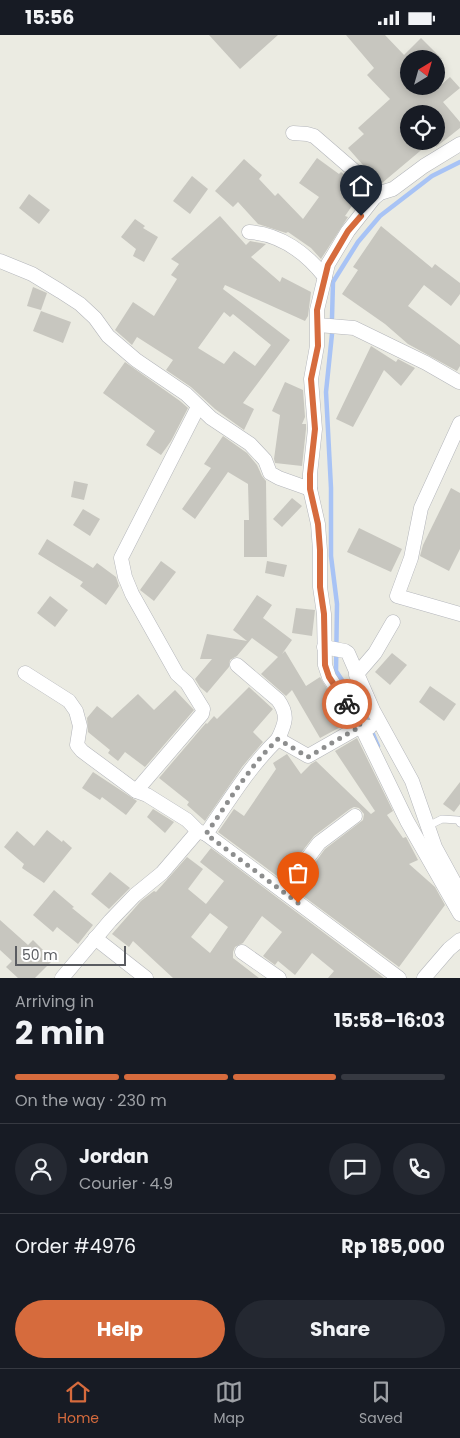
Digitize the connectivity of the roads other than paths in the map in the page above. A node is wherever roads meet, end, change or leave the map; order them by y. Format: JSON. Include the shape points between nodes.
{"nodes":[{"id":1,"x":293,"y":133,"type":"dead end"},
{"id":2,"x":460,"y":144,"type":"edge"},
{"id":3,"x":380,"y":193,"type":"junction"},
{"id":4,"x":249,"y":233,"type":"dead end"},
{"id":5,"x":0,"y":261,"type":"edge"},
{"id":6,"x":325,"y":277,"type":"junction"},
{"id":7,"x":318,"y":325,"type":"junction"},
{"id":8,"x":459,"y":382,"type":"edge"},
{"id":9,"x":198,"y":407,"type":"junction"},
{"id":10,"x":460,"y":423,"type":"edge"},
{"id":11,"x":310,"y":489,"type":"junction"},
{"id":12,"x":460,"y":614,"type":"edge"},
{"id":13,"x":394,"y":622,"type":"dead end"},
{"id":14,"x":332,"y":649,"type":"junction"},
{"id":15,"x":237,"y":665,"type":"dead end"},
{"id":16,"x":25,"y":673,"type":"dead end"},
{"id":17,"x":356,"y":675,"type":"junction"},
{"id":18,"x":371,"y":727,"type":"junction"},
{"id":19,"x":278,"y":739,"type":"junction"},
{"id":20,"x":136,"y":791,"type":"junction"},
{"id":21,"x":355,"y":816,"type":"dead end"},
{"id":22,"x":460,"y":823,"type":"edge"},
{"id":23,"x":428,"y":826,"type":"junction"},
{"id":24,"x":202,"y":832,"type":"junction"},
{"id":25,"x":283,"y":891,"type":"junction"},
{"id":26,"x":460,"y":893,"type":"edge"},
{"id":27,"x":460,"y":914,"type":"edge"},
{"id":28,"x":95,"y":939,"type":"junction"},
{"id":29,"x":460,"y":940,"type":"edge"},
{"id":30,"x":242,"y":952,"type":"dead end"},
{"id":31,"x":62,"y":978,"type":"edge"},
{"id":32,"x":146,"y":978,"type":"edge"},
{"id":33,"x":278,"y":978,"type":"edge"},
{"id":34,"x":399,"y":978,"type":"edge"},
{"id":35,"x":424,"y":978,"type":"edge"}],
"edges":[{"from":1,"to":3,"type":"street","via":[[314,136]]},
{"from":2,"to":3,"type":"street","via":[[393,189]]},
{"from":3,"to":6,"type":"street","via":[[348,231],[328,265]]},
{"from":4,"to":6,"type":"street","via":[[286,243],[302,252]]},
{"from":5,"to":9,"type":"street","via":[[32,274],[80,305],[108,336]]},
{"from":6,"to":7,"type":"street","via":[[317,310]]},
{"from":7,"to":8,"type":"street","via":[[354,329]]},
{"from":7,"to":11,"type":"street","via":[[318,346],[311,379],[315,429]]},
{"from":9,"to":11,"type":"street","via":[[250,444],[270,473]]},
{"from":9,"to":20,"type":"street","via":[[121,558],[132,594],[177,674],[188,683],[203,709]]},
{"from":10,"to":12,"type":"street","via":[[420,508],[411,558],[398,596]]},
{"from":11,"to":14,"type":"street","via":[[318,524],[320,587]]},
{"from":13,"to":17,"type":"street","via":[[375,653]]},
{"from":14,"to":17,"type":"street","via":[[348,653]]},
{"from":14,"to":18,"type":"street","via":[[325,665],[329,677]]},
{"from":15,"to":19,"type":"street","via":[[282,706],[286,718]]},
{"from":16,"to":20,"type":"street","via":[[69,701],[80,726],[78,748]]},
{"from":17,"to":18,"type":"street"},
{"from":18,"to":19,"type":"street","via":[[308,757]]},
{"from":18,"to":23,"type":"street","via":[[412,781]]},
{"from":18,"to":27,"type":"street","via":[[407,821]]},
{"from":19,"to":24,"type":"street","via":[[263,753]]},
{"from":20,"to":24,"type":"street","via":[[170,809]]},
{"from":21,"to":25,"type":"street","via":[[319,843]]},
{"from":22,"to":23,"type":"lane","via":[[442,819]]},
{"from":23,"to":26,"type":"street","via":[[435,847]]},
{"from":24,"to":25,"type":"street"},
{"from":24,"to":28,"type":"street","via":[[135,895]]},
{"from":25,"to":34,"type":"street"},
{"from":28,"to":31,"type":"street"},
{"from":28,"to":32,"type":"street"},
{"from":29,"to":35,"type":"street"},
{"from":30,"to":33,"type":"street"}]}
